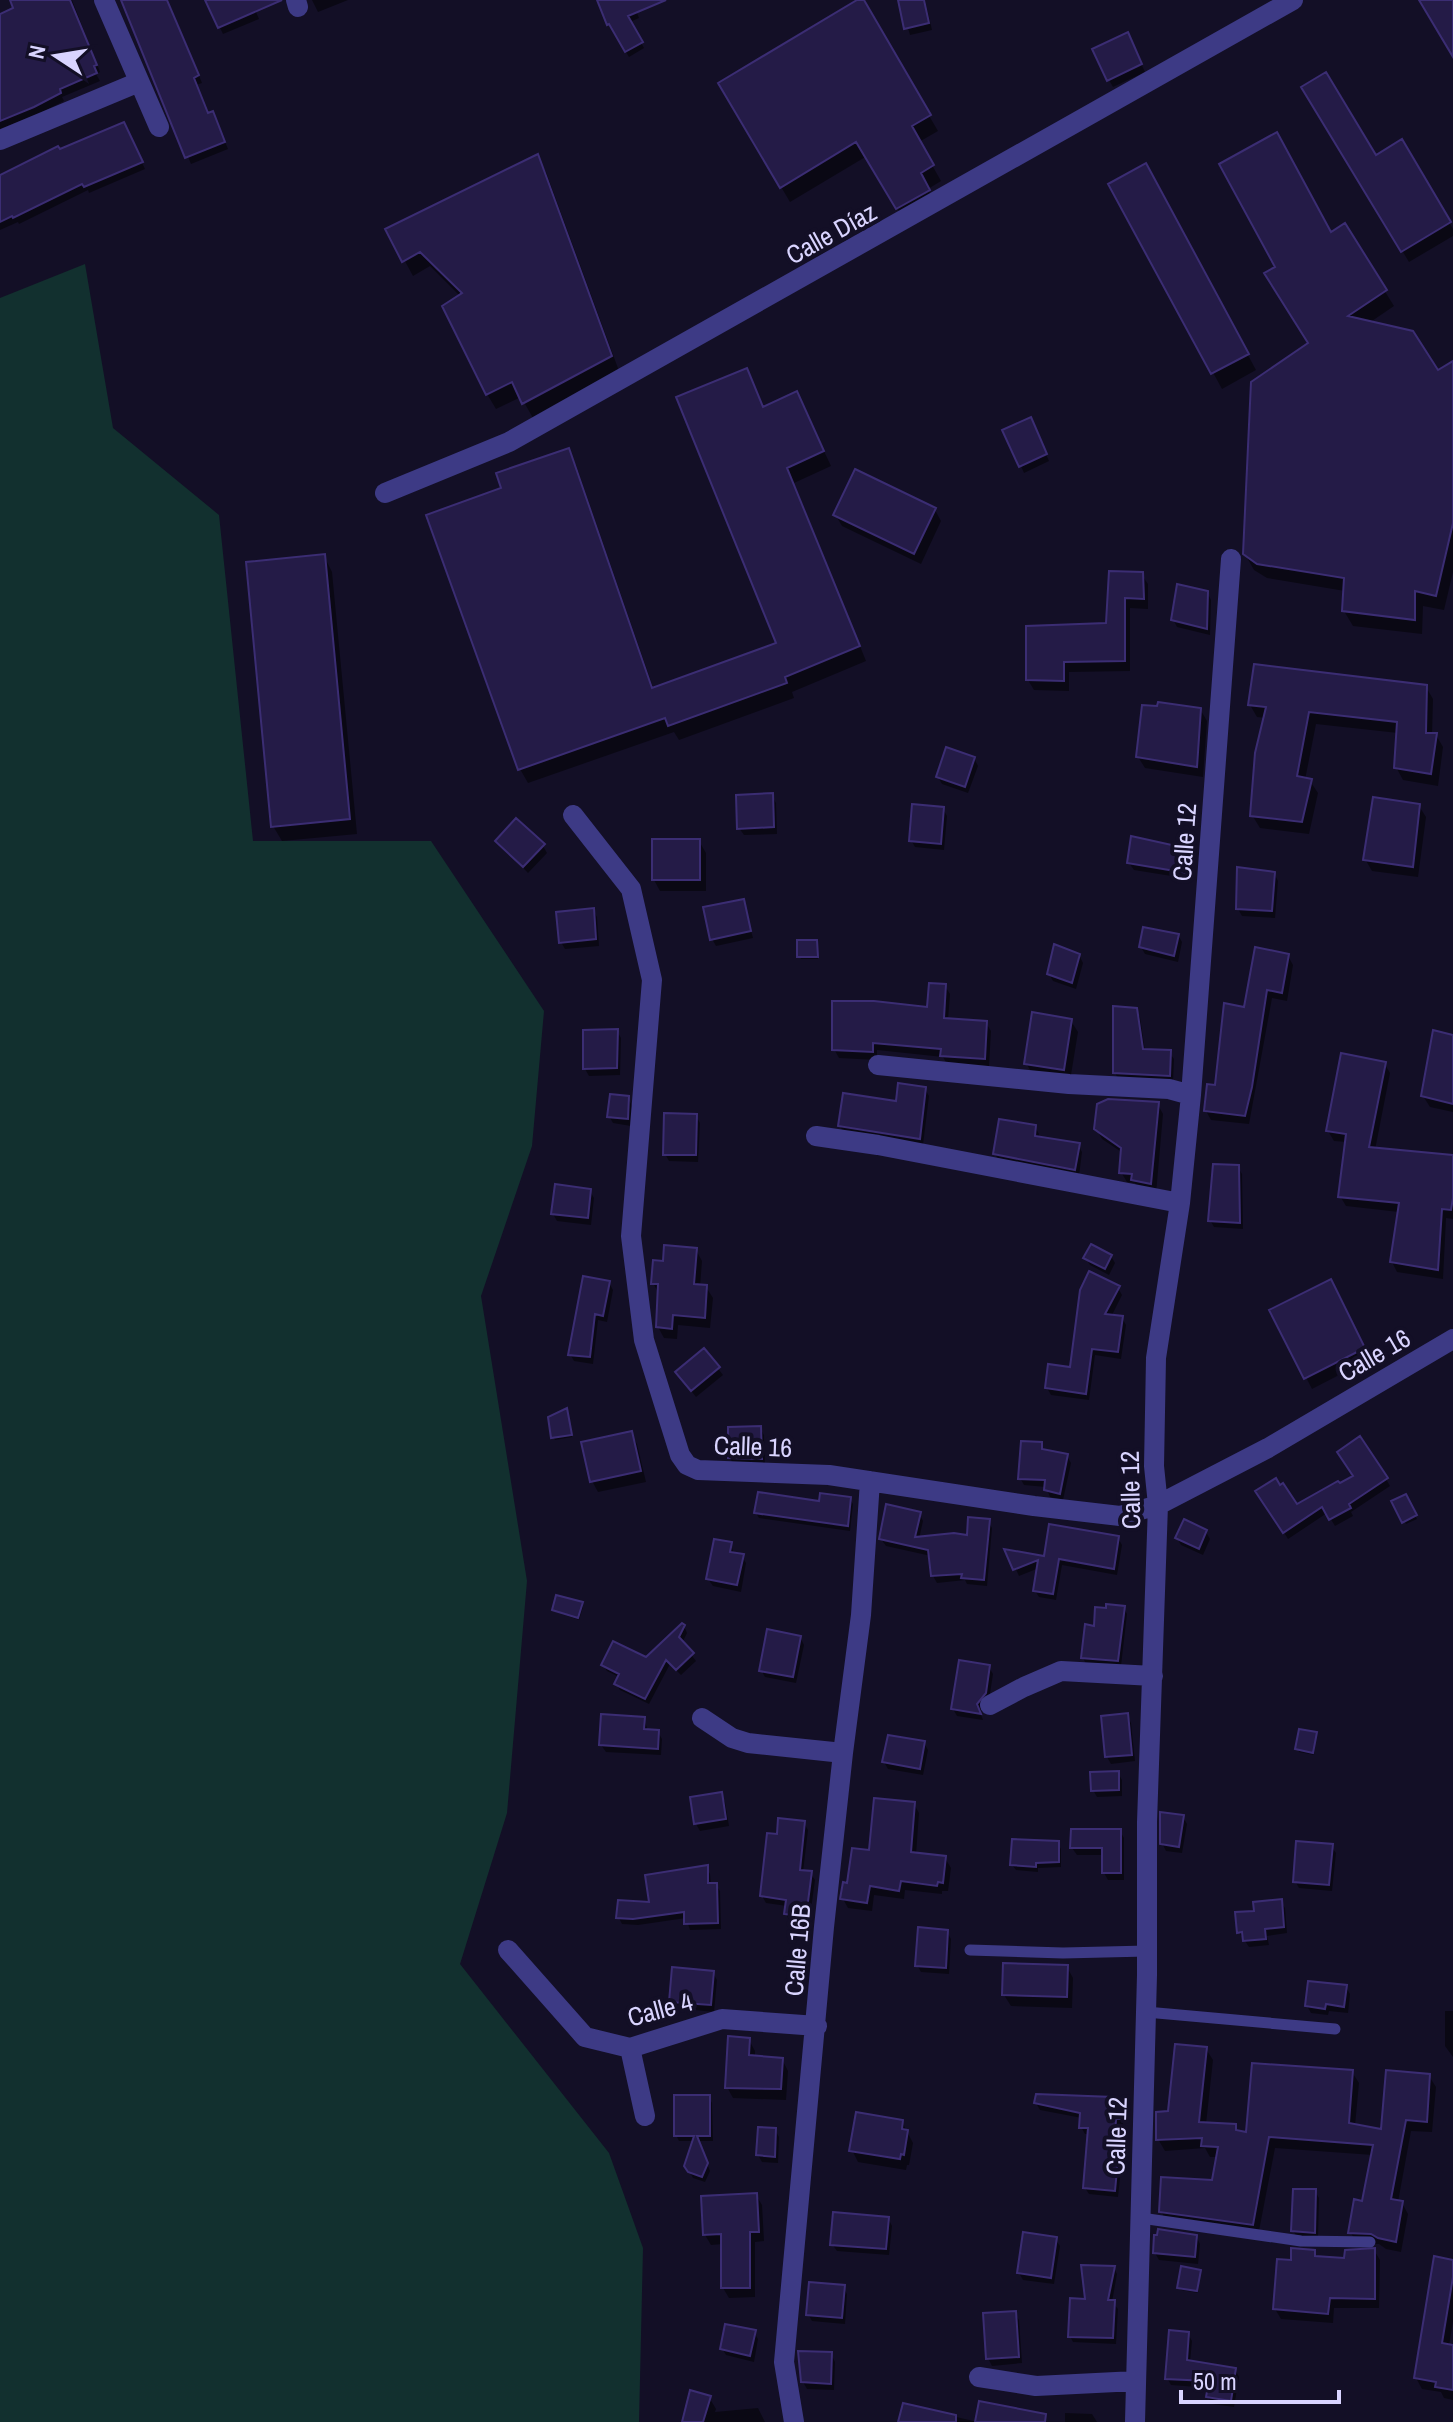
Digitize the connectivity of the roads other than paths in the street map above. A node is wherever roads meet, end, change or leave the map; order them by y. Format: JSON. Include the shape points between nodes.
{"nodes":[{"id":1,"x":104,"y":0,"type":"edge"},
{"id":2,"x":1293,"y":0,"type":"edge"},
{"id":3,"x":139,"y":82,"type":"junction"},
{"id":4,"x":159,"y":127,"type":"dead end"},
{"id":5,"x":0,"y":140,"type":"edge"},
{"id":6,"x":385,"y":493,"type":"dead end"},
{"id":7,"x":1231,"y":559,"type":"dead end"},
{"id":8,"x":573,"y":815,"type":"dead end"},
{"id":9,"x":878,"y":1065,"type":"dead end"},
{"id":10,"x":1191,"y":1095,"type":"junction"},
{"id":11,"x":816,"y":1136,"type":"dead end"},
{"id":12,"x":1180,"y":1203,"type":"junction"},
{"id":13,"x":1453,"y":1339,"type":"edge"},
{"id":14,"x":870,"y":1481,"type":"junction"},
{"id":15,"x":1158,"y":1505,"type":"junction"},
{"id":16,"x":1153,"y":1676,"type":"junction"},
{"id":17,"x":990,"y":1705,"type":"dead end"},
{"id":18,"x":702,"y":1718,"type":"dead end"},
{"id":19,"x":843,"y":1753,"type":"junction"},
{"id":20,"x":508,"y":1950,"type":"dead end"},
{"id":21,"x":970,"y":1950,"type":"dead end"},
{"id":22,"x":1147,"y":1951,"type":"junction"},
{"id":23,"x":1146,"y":2012,"type":"junction"},
{"id":24,"x":817,"y":2026,"type":"junction"},
{"id":25,"x":1335,"y":2029,"type":"dead end"},
{"id":26,"x":630,"y":2048,"type":"junction"},
{"id":27,"x":645,"y":2116,"type":"dead end"},
{"id":28,"x":1141,"y":2218,"type":"junction"},
{"id":29,"x":1370,"y":2242,"type":"dead end"},
{"id":30,"x":979,"y":2377,"type":"dead end"},
{"id":31,"x":1136,"y":2381,"type":"junction"},
{"id":32,"x":794,"y":2422,"type":"edge"},
{"id":33,"x":1135,"y":2422,"type":"edge"}],
"edges":[{"from":1,"to":3,"type":"street"},
{"from":2,"to":6,"type":"street","name":"Calle Díaz","via":[[509,442]]},
{"from":3,"to":4,"type":"street"},
{"from":3,"to":5,"type":"street"},
{"from":7,"to":10,"type":"street","name":"Calle 12"},
{"from":8,"to":14,"type":"street","name":"Calle 16","via":[[631,889],[652,980],[631,1236],[644,1340],[680,1455],[698,1470]]},
{"from":9,"to":10,"type":"street"},
{"from":10,"to":12,"type":"street","name":"Calle 12"},
{"from":11,"to":12,"type":"street"},
{"from":12,"to":15,"type":"street","name":"Calle 12","via":[[1156,1358]]},
{"from":13,"to":15,"type":"street","name":"Calle 16","via":[[1268,1448]]},
{"from":14,"to":15,"type":"street","name":"Calle 16","via":[[1120,1516]]},
{"from":14,"to":19,"type":"street","name":"Calle 16B","via":[[861,1615]]},
{"from":15,"to":16,"type":"street","name":"Calle 12"},
{"from":16,"to":17,"type":"street","via":[[1061,1671]]},
{"from":16,"to":22,"type":"street","name":"Calle 12"},
{"from":18,"to":19,"type":"street","via":[[748,1743]]},
{"from":19,"to":24,"type":"street","name":"Calle 16B"},
{"from":20,"to":26,"type":"street","name":"Calle 4","via":[[585,2037]]},
{"from":21,"to":22,"type":"lane"},
{"from":22,"to":23,"type":"street","name":"Calle 12"},
{"from":23,"to":25,"type":"lane"},
{"from":23,"to":28,"type":"street","name":"Calle 12"},
{"from":24,"to":26,"type":"street","name":"Calle 4","via":[[722,2019]]},
{"from":24,"to":32,"type":"street","name":"Calle 16B","via":[[784,2362]]},
{"from":26,"to":27,"type":"street"},
{"from":28,"to":29,"type":"lane","via":[[1301,2241]]},
{"from":28,"to":31,"type":"street","name":"Calle 12"},
{"from":30,"to":31,"type":"street","via":[[1036,2386]]},
{"from":31,"to":33,"type":"street","name":"Calle 12"}]}
